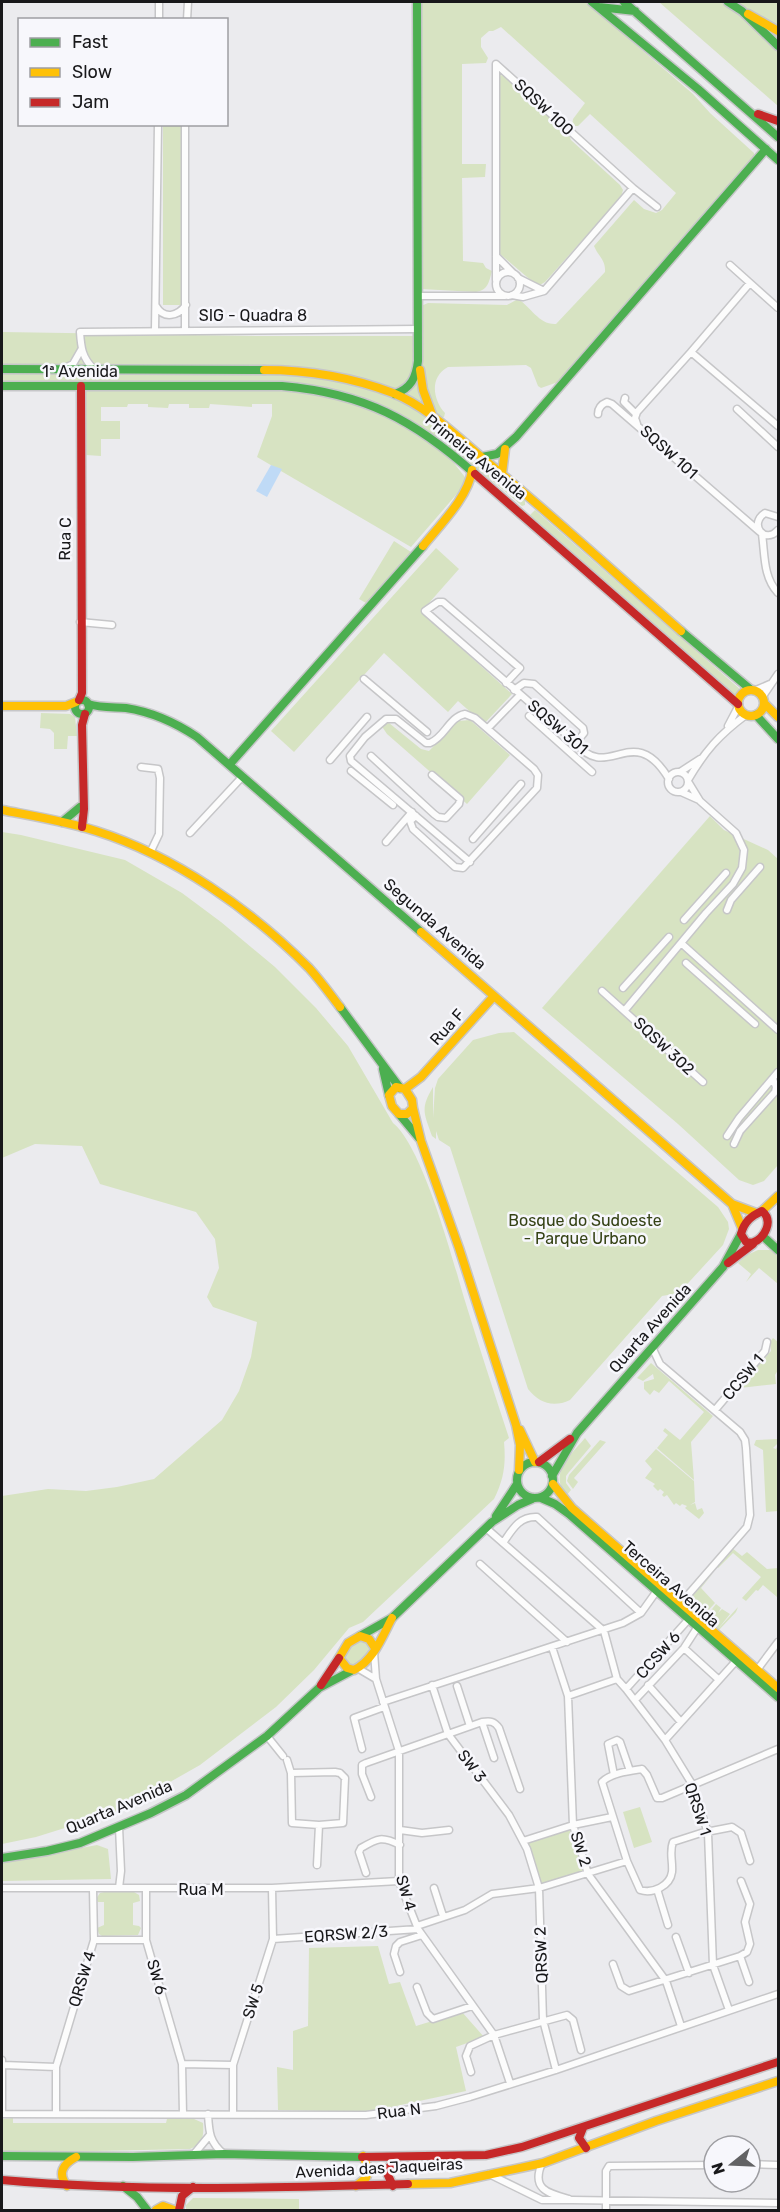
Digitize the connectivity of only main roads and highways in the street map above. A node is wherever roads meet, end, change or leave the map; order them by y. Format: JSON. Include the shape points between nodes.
{"nodes":[{"id":1,"x":417,"y":2,"type":"edge"},
{"id":2,"x":624,"y":2,"type":"edge"},
{"id":3,"x":728,"y":2,"type":"edge"},
{"id":4,"x":596,"y":4,"type":"edge"},
{"id":5,"x":635,"y":11,"type":"junction"},
{"id":6,"x":742,"y":11,"type":"junction"},
{"id":7,"x":778,"y":31,"type":"edge"},
{"id":8,"x":778,"y":46,"type":"edge"},
{"id":9,"x":746,"y":108,"type":"junction"},
{"id":10,"x":778,"y":121,"type":"edge"},
{"id":11,"x":778,"y":137,"type":"edge"},
{"id":12,"x":766,"y":149,"type":"junction"},
{"id":13,"x":778,"y":160,"type":"edge"},
{"id":14,"x":418,"y":354,"type":"junction"},
{"id":15,"x":132,"y":368,"type":"junction"},
{"id":16,"x":2,"y":369,"type":"edge"},
{"id":17,"x":29,"y":369,"type":"junction"},
{"id":18,"x":2,"y":386,"type":"edge"},
{"id":19,"x":30,"y":386,"type":"junction"},
{"id":20,"x":130,"y":386,"type":"junction"},
{"id":21,"x":81,"y":387,"type":"junction"},
{"id":22,"x":395,"y":394,"type":"junction"},
{"id":23,"x":433,"y":417,"type":"junction"},
{"id":24,"x":454,"y":435,"type":"junction"},
{"id":25,"x":443,"y":446,"type":"junction"},
{"id":26,"x":505,"y":448,"type":"junction"},
{"id":27,"x":482,"y":457,"type":"junction"},
{"id":28,"x":472,"y":470,"type":"junction"},
{"id":29,"x":502,"y":474,"type":"junction"},
{"id":30,"x":490,"y":486,"type":"junction"},
{"id":31,"x":464,"y":495,"type":"junction"},
{"id":32,"x":533,"y":501,"type":"junction"},
{"id":33,"x":519,"y":512,"type":"junction"},
{"id":34,"x":758,"y":694,"type":"junction"},
{"id":35,"x":82,"y":705,"type":"junction"},
{"id":36,"x":738,"y":705,"type":"junction"},
{"id":37,"x":2,"y":706,"type":"edge"},
{"id":38,"x":756,"y":715,"type":"junction"},
{"id":39,"x":778,"y":717,"type":"edge"},
{"id":40,"x":778,"y":739,"type":"edge"},
{"id":41,"x":230,"y":764,"type":"junction"},
{"id":42,"x":82,"y":808,"type":"junction"},
{"id":43,"x":2,"y":810,"type":"edge"},
{"id":44,"x":62,"y":822,"type":"junction"},
{"id":45,"x":80,"y":826,"type":"junction"},
{"id":46,"x":96,"y":831,"type":"junction"},
{"id":47,"x":494,"y":996,"type":"junction"},
{"id":48,"x":382,"y":1066,"type":"junction"},
{"id":49,"x":422,"y":1077,"type":"junction"},
{"id":50,"x":403,"y":1088,"type":"junction"},
{"id":51,"x":389,"y":1095,"type":"junction"},
{"id":52,"x":412,"y":1104,"type":"junction"},
{"id":53,"x":399,"y":1114,"type":"junction"},
{"id":54,"x":421,"y":1141,"type":"junction"},
{"id":55,"x":778,"y":1196,"type":"edge"},
{"id":56,"x":732,"y":1204,"type":"junction"},
{"id":57,"x":759,"y":1212,"type":"junction"},
{"id":58,"x":776,"y":1226,"type":"edge"},
{"id":59,"x":742,"y":1231,"type":"junction"},
{"id":60,"x":766,"y":1239,"type":"junction"},
{"id":61,"x":753,"y":1244,"type":"junction"},
{"id":62,"x":778,"y":1250,"type":"edge"},
{"id":63,"x":723,"y":1267,"type":"junction"},
{"id":64,"x":516,"y":1425,"type":"junction"},
{"id":65,"x":573,"y":1437,"type":"junction"},
{"id":66,"x":537,"y":1462,"type":"junction"},
{"id":67,"x":519,"y":1470,"type":"junction"},
{"id":68,"x":553,"y":1480,"type":"junction"},
{"id":69,"x":517,"y":1484,"type":"junction"},
{"id":70,"x":537,"y":1498,"type":"junction"},
{"id":71,"x":489,"y":1525,"type":"junction"},
{"id":72,"x":393,"y":1617,"type":"junction"},
{"id":73,"x":360,"y":1636,"type":"junction"},
{"id":74,"x":374,"y":1650,"type":"junction"},
{"id":75,"x":339,"y":1658,"type":"junction"},
{"id":76,"x":355,"y":1670,"type":"junction"},
{"id":77,"x":319,"y":1688,"type":"junction"},
{"id":78,"x":778,"y":1688,"type":"edge"},
{"id":79,"x":778,"y":1697,"type":"edge"},
{"id":80,"x":2,"y":1858,"type":"edge"},
{"id":81,"x":778,"y":2062,"type":"edge"},
{"id":82,"x":778,"y":2081,"type":"edge"},
{"id":83,"x":638,"y":2109,"type":"junction"},
{"id":84,"x":644,"y":2125,"type":"junction"},
{"id":85,"x":582,"y":2128,"type":"junction"},
{"id":86,"x":586,"y":2148,"type":"junction"},
{"id":87,"x":2,"y":2156,"type":"edge"},
{"id":88,"x":363,"y":2156,"type":"junction"},
{"id":89,"x":76,"y":2157,"type":"junction"},
{"id":90,"x":397,"y":2158,"type":"junction"},
{"id":91,"x":2,"y":2180,"type":"edge"},
{"id":92,"x":67,"y":2186,"type":"junction"},
{"id":93,"x":123,"y":2186,"type":"junction"},
{"id":94,"x":356,"y":2186,"type":"junction"},
{"id":95,"x":393,"y":2186,"type":"junction"},
{"id":96,"x":192,"y":2187,"type":"junction"},
{"id":97,"x":147,"y":2211,"type":"edge"},
{"id":98,"x":156,"y":2211,"type":"edge"},
{"id":99,"x":174,"y":2211,"type":"edge"},
{"id":100,"x":179,"y":2211,"type":"edge"}],
"edges":[{"from":1,"to":14,"type":"main road"},
{"from":2,"to":5,"type":"main road"},
{"from":3,"to":6,"type":"main road"},
{"from":4,"to":5,"type":"main road"},
{"from":4,"to":12,"type":"main road"},
{"from":5,"to":9,"type":"main road"},
{"from":6,"to":7,"type":"main road"},
{"from":6,"to":8,"type":"main road"},
{"from":9,"to":10,"type":"main road"},
{"from":9,"to":11,"type":"main road"},
{"from":12,"to":13,"type":"main road"},
{"from":12,"to":26,"type":"main road"},
{"from":14,"to":22,"type":"main road","via":[[412,384]]},
{"from":14,"to":23,"type":"main road","via":[[423,390]]},
{"from":15,"to":17,"type":"main road","name":"Primeira Avenida"},
{"from":15,"to":20,"type":"main road","via":[[137,379]]},
{"from":15,"to":22,"type":"main road","name":"Primeira Avenida","via":[[300,370],[343,377]]},
{"from":16,"to":17,"type":"main road","name":"Primeira Avenida"},
{"from":17,"to":19,"type":"main road","via":[[25,377]]},
{"from":18,"to":19,"type":"main road"},
{"from":19,"to":21,"type":"main road","name":"1ª Avenida"},
{"from":20,"to":21,"type":"main road","name":"1ª Avenida"},
{"from":20,"to":25,"type":"main road","name":"Primeira Avenida","via":[[319,389],[389,411]]},
{"from":21,"to":35,"type":"main road","name":"Rua C"},
{"from":22,"to":23,"type":"main road","name":"Primeira Avenida"},
{"from":23,"to":24,"type":"main road"},
{"from":24,"to":25,"type":"main road","via":[[445,438]]},
{"from":24,"to":27,"type":"main road"},
{"from":25,"to":28,"type":"main road","name":"Primeira Avenida"},
{"from":26,"to":27,"type":"main road","via":[[496,455]]},
{"from":26,"to":29,"type":"main road"},
{"from":27,"to":29,"type":"main road","name":"Primeira Avenida"},
{"from":28,"to":30,"type":"main road","name":"Primeira Avenida"},
{"from":28,"to":31,"type":"main road"},
{"from":29,"to":32,"type":"main road","name":"Primeira Avenida"},
{"from":30,"to":31,"type":"main road","via":[[477,487]]},
{"from":30,"to":33,"type":"main road","name":"Primeira Avenida"},
{"from":31,"to":41,"type":"main road","via":[[418,553]]},
{"from":32,"to":33,"type":"main road","via":[[528,509]]},
{"from":32,"to":34,"type":"main road","name":"Primeira Avenida"},
{"from":33,"to":36,"type":"main road","name":"Primeira Avenida"},
{"from":34,"to":36,"type":"main road","via":[[746,690]]},
{"from":34,"to":38,"type":"main road","via":[[761,712]]},
{"from":34,"to":39,"type":"main road","name":"Primeira Avenida"},
{"from":35,"to":37,"type":"main road"},
{"from":35,"to":41,"type":"main road","name":"Segunda Avenida","via":[[127,708],[167,720],[196,736]]},
{"from":35,"to":42,"type":"main road","name":"Rua C"},
{"from":36,"to":38,"type":"main road","via":[[746,715]]},
{"from":38,"to":40,"type":"main road"},
{"from":41,"to":47,"type":"main road","name":"Segunda Avenida"},
{"from":42,"to":44,"type":"main road"},
{"from":42,"to":45,"type":"main road","name":"Rua C"},
{"from":42,"to":46,"type":"main road"},
{"from":43,"to":44,"type":"main road"},
{"from":44,"to":45,"type":"main road"},
{"from":45,"to":46,"type":"main road"},
{"from":46,"to":48,"type":"main road","via":[[191,875],[252,917],[310,969]]},
{"from":47,"to":49,"type":"main road","name":"Rua F"},
{"from":47,"to":56,"type":"main road","name":"Segunda Avenida"},
{"from":48,"to":50,"type":"main road"},
{"from":48,"to":51,"type":"main road"},
{"from":49,"to":50,"type":"main road","name":"Rua F"},
{"from":49,"to":52,"type":"main road","name":"Rua F"},
{"from":50,"to":51,"type":"main road","via":[[392,1089]]},
{"from":50,"to":52,"type":"main road"},
{"from":51,"to":53,"type":"main road"},
{"from":52,"to":53,"type":"main road","via":[[407,1114]]},
{"from":52,"to":54,"type":"main road"},
{"from":53,"to":54,"type":"main road"},
{"from":54,"to":64,"type":"main road"},
{"from":55,"to":57,"type":"main road"},
{"from":56,"to":57,"type":"main road","name":"Segunda Avenida"},
{"from":56,"to":59,"type":"main road","name":"Segunda Avenida"},
{"from":57,"to":58,"type":"main road","via":[[771,1214]]},
{"from":57,"to":59,"type":"main road","via":[[746,1222]]},
{"from":58,"to":60,"type":"main road"},
{"from":59,"to":61,"type":"main road","via":[[747,1243]]},
{"from":59,"to":63,"type":"main road","name":"Quarta Avenida"},
{"from":60,"to":61,"type":"main road"},
{"from":60,"to":62,"type":"main road"},
{"from":61,"to":63,"type":"main road"},
{"from":63,"to":65,"type":"main road","name":"Quarta Avenida"},
{"from":64,"to":66,"type":"main road"},
{"from":64,"to":67,"type":"main road"},
{"from":65,"to":66,"type":"main road","name":"Quarta Avenida"},
{"from":65,"to":68,"type":"main road","name":"Quarta Avenida"},
{"from":66,"to":67,"type":"main road"},
{"from":66,"to":68,"type":"main road","via":[[546,1466]]},
{"from":67,"to":69,"type":"main road"},
{"from":68,"to":70,"type":"main road","via":[[549,1491]]},
{"from":68,"to":78,"type":"main road","name":"Terceira Avenida","via":[[572,1508]]},
{"from":69,"to":70,"type":"main road","via":[[522,1494]]},
{"from":69,"to":71,"type":"main road"},
{"from":70,"to":71,"type":"main road","via":[[518,1504]]},
{"from":70,"to":79,"type":"main road","name":"Terceira Avenida","via":[[569,1514]]},
{"from":71,"to":72,"type":"main road"},
{"from":72,"to":73,"type":"main road"},
{"from":72,"to":74,"type":"main road"},
{"from":73,"to":74,"type":"main road","via":[[369,1639]]},
{"from":73,"to":75,"type":"main road","via":[[348,1643]]},
{"from":74,"to":76,"type":"main road","via":[[366,1663]]},
{"from":75,"to":76,"type":"main road","via":[[346,1668]]},
{"from":75,"to":77,"type":"main road","name":"Quarta Avenida"},
{"from":76,"to":77,"type":"main road","name":"Quarta Avenida"},
{"from":77,"to":80,"type":"main road","name":"Quarta Avenida","via":[[267,1736],[186,1795],[80,1843]]},
{"from":81,"to":83,"type":"main road","name":"Avenida das Jaqueiras"},
{"from":82,"to":84,"type":"main road","name":"Avenida das Jaqueiras"},
{"from":83,"to":84,"type":"main road","via":[[644,2116]]},
{"from":83,"to":85,"type":"main road","name":"Avenida das Jaqueiras"},
{"from":84,"to":86,"type":"main road","name":"Avenida das Jaqueiras"},
{"from":85,"to":86,"type":"main road","via":[[579,2139]]},
{"from":85,"to":90,"type":"main road","name":"Avenida das Jaqueiras","via":[[486,2154]]},
{"from":86,"to":95,"type":"main road","name":"Avenida das Jaqueiras","via":[[543,2163],[450,2183]]},
{"from":87,"to":89,"type":"main road","name":"Avenida das Jaqueiras"},
{"from":88,"to":89,"type":"main road","name":"Avenida das Jaqueiras"},
{"from":88,"to":90,"type":"main road","name":"Avenida das Jaqueiras"},
{"from":88,"to":94,"type":"main road","via":[[369,2170]]},
{"from":89,"to":92,"type":"main road","via":[[63,2165],[60,2173]]},
{"from":90,"to":95,"type":"main road","via":[[386,2170]]},
{"from":91,"to":92,"type":"main road","name":"Avenida das Jaqueiras"},
{"from":92,"to":93,"type":"main road","name":"Avenida das Jaqueiras"},
{"from":93,"to":96,"type":"main road","name":"Avenida das Jaqueiras"},
{"from":93,"to":97,"type":"main road"},
{"from":94,"to":95,"type":"main road","name":"Avenida das Jaqueiras"},
{"from":94,"to":96,"type":"main road","name":"Avenida das Jaqueiras"},
{"from":96,"to":100,"type":"main road","via":[[182,2196]]},
{"from":98,"to":99,"type":"main road","via":[[163,2206]]}]}
